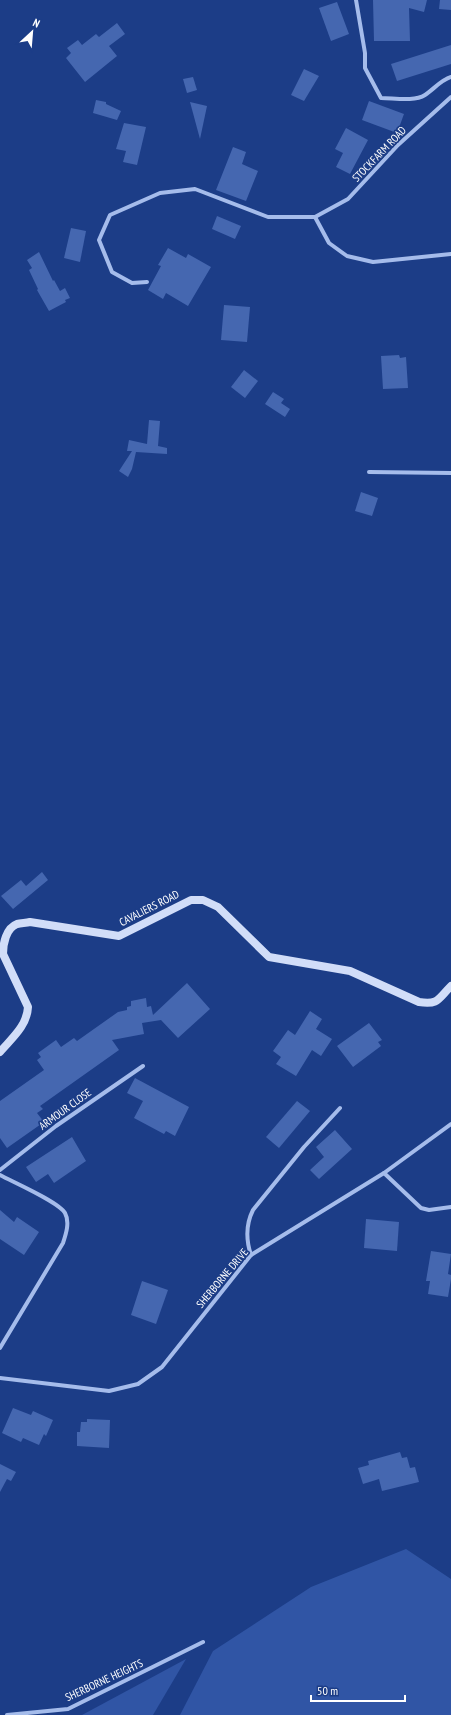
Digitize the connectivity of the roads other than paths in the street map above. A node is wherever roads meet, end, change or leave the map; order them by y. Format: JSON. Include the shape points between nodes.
{"nodes":[{"id":1,"x":356,"y":0,"type":"edge"},
{"id":2,"x":451,"y":77,"type":"edge"},
{"id":3,"x":451,"y":97,"type":"edge"},
{"id":4,"x":315,"y":217,"type":"junction"},
{"id":5,"x":451,"y":254,"type":"edge"},
{"id":6,"x":147,"y":282,"type":"dead end"},
{"id":7,"x":369,"y":472,"type":"dead end"},
{"id":8,"x":451,"y":472,"type":"edge"},
{"id":9,"x":451,"y":986,"type":"edge"},
{"id":10,"x":0,"y":1052,"type":"edge"},
{"id":11,"x":143,"y":1066,"type":"dead end"},
{"id":12,"x":340,"y":1108,"type":"dead end"},
{"id":13,"x":451,"y":1124,"type":"edge"},
{"id":14,"x":0,"y":1170,"type":"edge"},
{"id":15,"x":384,"y":1173,"type":"junction"},
{"id":16,"x":0,"y":1175,"type":"edge"},
{"id":17,"x":451,"y":1207,"type":"edge"},
{"id":18,"x":251,"y":1255,"type":"junction"},
{"id":19,"x":0,"y":1348,"type":"edge"},
{"id":20,"x":0,"y":1378,"type":"edge"},
{"id":21,"x":203,"y":1642,"type":"dead end"},
{"id":22,"x":7,"y":1715,"type":"edge"}],
"edges":[{"from":1,"to":2,"type":"street","via":[[365,68],[381,98],[424,96],[446,78]]},
{"from":3,"to":4,"type":"street","name":"STOCKFARM ROAD","via":[[398,145],[348,198]]},
{"from":4,"to":5,"type":"street","via":[[329,243],[347,256],[373,262]]},
{"from":4,"to":6,"type":"street","via":[[268,217],[195,189],[160,194],[110,215],[98,240],[112,272],[132,283]]},
{"from":7,"to":8,"type":"street"},
{"from":9,"to":10,"type":"main road","name":"CAVALIERS ROAD","via":[[437,1002],[419,1002],[350,972],[269,957],[218,907],[203,900],[191,900],[119,936],[30,922],[17,924],[10,929],[3,945],[3,954],[28,1007],[28,1015],[19,1031]]},
{"from":11,"to":14,"type":"street","name":"ARMOUR CLOSE","via":[[56,1126]]},
{"from":12,"to":18,"type":"street","via":[[304,1147],[253,1210],[248,1219],[248,1245]]},
{"from":13,"to":15,"type":"street","name":"SHERBORNE DRIVE"},
{"from":15,"to":17,"type":"street","via":[[421,1208],[429,1210]]},
{"from":15,"to":18,"type":"street","name":"SHERBORNE DRIVE"},
{"from":16,"to":19,"type":"street","via":[[56,1204],[65,1213],[68,1226],[63,1243]]},
{"from":18,"to":20,"type":"street","name":"SHERBORNE DRIVE","via":[[162,1367],[138,1384],[109,1391]]},
{"from":21,"to":22,"type":"street","name":"SHERBORNE HEIGHTS","via":[[68,1708]]}]}
